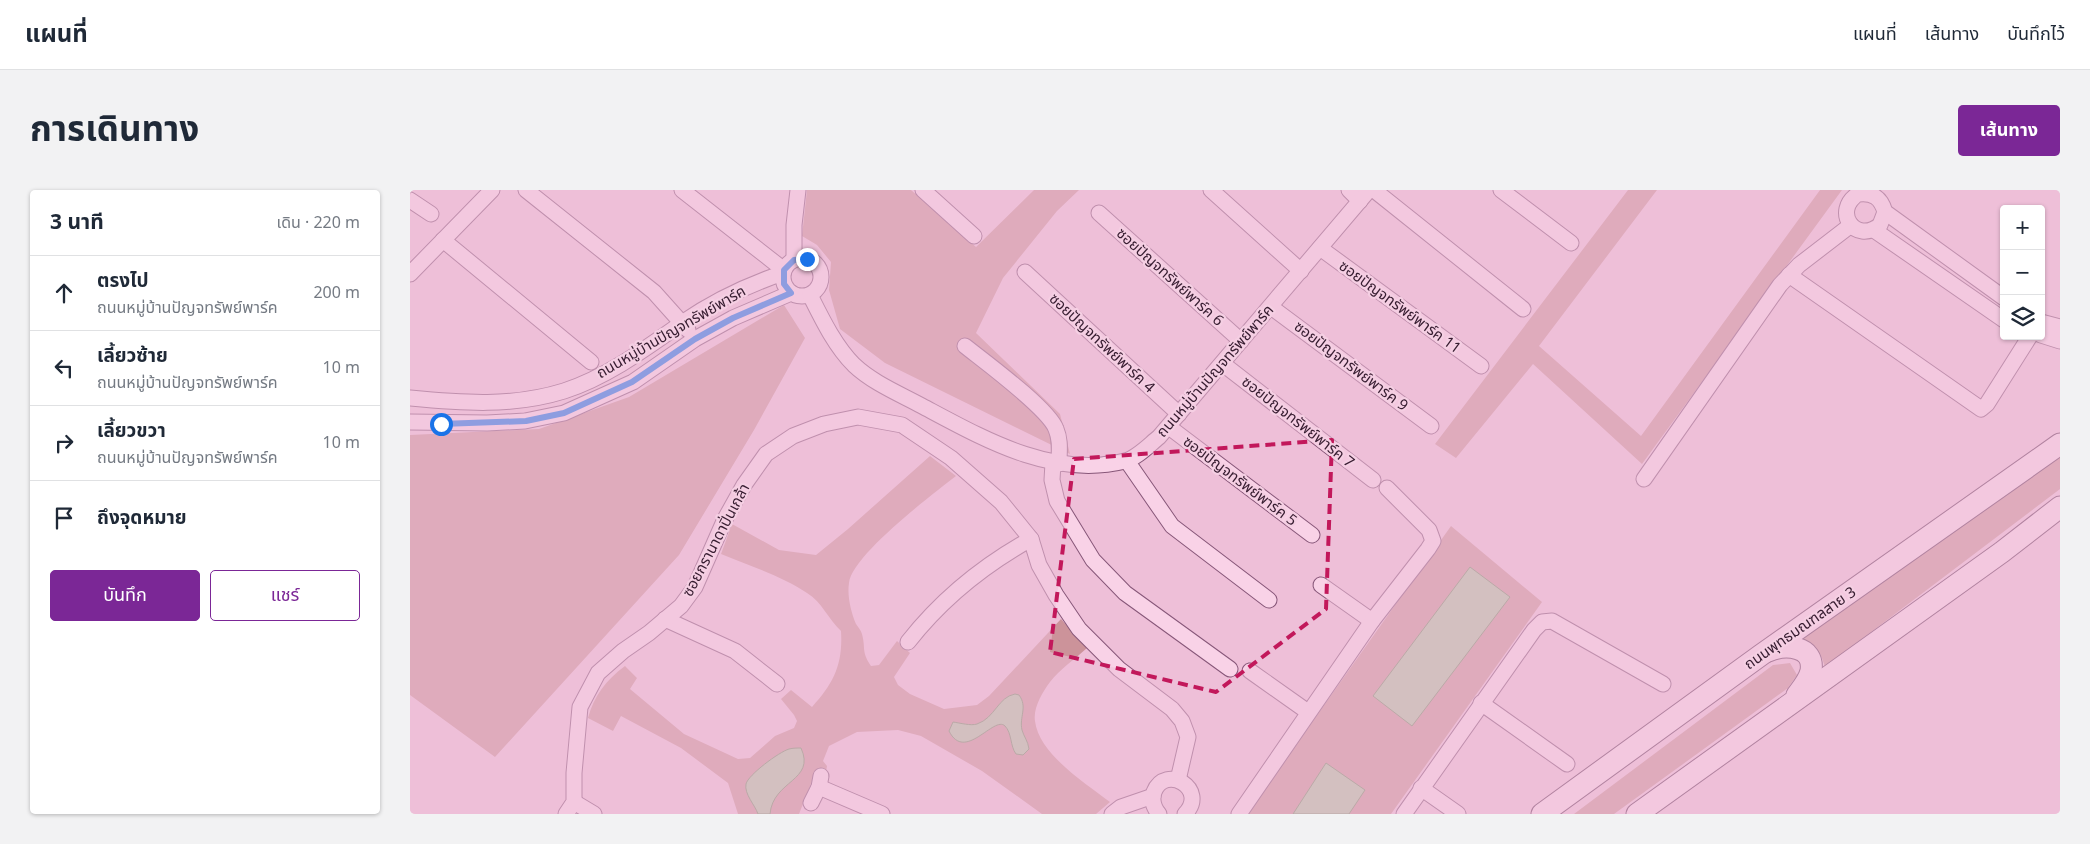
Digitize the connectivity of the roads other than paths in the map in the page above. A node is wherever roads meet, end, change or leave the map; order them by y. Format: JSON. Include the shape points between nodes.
{"nodes":[{"id":1,"x":492,"y":190,"type":"edge"},
{"id":2,"x":526,"y":190,"type":"edge"},
{"id":3,"x":682,"y":190,"type":"edge"},
{"id":4,"x":798,"y":190,"type":"edge"},
{"id":5,"x":923,"y":190,"type":"edge"},
{"id":6,"x":1212,"y":190,"type":"edge"},
{"id":7,"x":1349,"y":190,"type":"edge"},
{"id":8,"x":1374,"y":190,"type":"edge"},
{"id":9,"x":1501,"y":190,"type":"edge"},
{"id":10,"x":1874,"y":192,"type":"edge"},
{"id":11,"x":1365,"y":195,"type":"edge"},
{"id":12,"x":410,"y":200,"type":"edge"},
{"id":13,"x":1885,"y":212,"type":"junction"},
{"id":14,"x":1099,"y":213,"type":"dead end"},
{"id":15,"x":431,"y":214,"type":"dead end"},
{"id":16,"x":1851,"y":225,"type":"junction"},
{"id":17,"x":1874,"y":230,"type":"junction"},
{"id":18,"x":974,"y":236,"type":"dead end"},
{"id":19,"x":443,"y":240,"type":"junction"},
{"id":20,"x":1572,"y":244,"type":"dead end"},
{"id":21,"x":1320,"y":248,"type":"junction"},
{"id":22,"x":787,"y":268,"type":"junction"},
{"id":23,"x":1301,"y":270,"type":"junction"},
{"id":24,"x":1025,"y":272,"type":"dead end"},
{"id":25,"x":410,"y":274,"type":"edge"},
{"id":26,"x":1789,"y":275,"type":"junction"},
{"id":27,"x":791,"y":293,"type":"junction"},
{"id":28,"x":810,"y":295,"type":"junction"},
{"id":29,"x":2000,"y":295,"type":"edge"},
{"id":30,"x":1271,"y":307,"type":"junction"},
{"id":31,"x":1524,"y":309,"type":"dead end"},
{"id":32,"x":2000,"y":317,"type":"edge"},
{"id":33,"x":2045,"y":323,"type":"edge"},
{"id":34,"x":2060,"y":327,"type":"edge"},
{"id":35,"x":676,"y":328,"type":"junction"},
{"id":36,"x":2045,"y":337,"type":"edge"},
{"id":37,"x":695,"y":339,"type":"junction"},
{"id":38,"x":1242,"y":340,"type":"junction"},
{"id":39,"x":2027,"y":340,"type":"edge"},
{"id":40,"x":2060,"y":341,"type":"edge"},
{"id":41,"x":965,"y":346,"type":"dead end"},
{"id":42,"x":681,"y":349,"type":"junction"},
{"id":43,"x":591,"y":362,"type":"dead end"},
{"id":44,"x":1223,"y":364,"type":"junction"},
{"id":45,"x":1481,"y":366,"type":"dead end"},
{"id":46,"x":410,"y":398,"type":"edge"},
{"id":47,"x":1179,"y":414,"type":"junction"},
{"id":48,"x":410,"y":422,"type":"edge"},
{"id":49,"x":1168,"y":426,"type":"junction"},
{"id":50,"x":1431,"y":426,"type":"dead end"},
{"id":51,"x":2060,"y":444,"type":"edge"},
{"id":52,"x":1127,"y":461,"type":"junction"},
{"id":53,"x":1056,"y":463,"type":"junction"},
{"id":54,"x":1644,"y":479,"type":"dead end"},
{"id":55,"x":1373,"y":480,"type":"dead end"},
{"id":56,"x":1387,"y":488,"type":"dead end"},
{"id":57,"x":2060,"y":508,"type":"edge"},
{"id":58,"x":1312,"y":535,"type":"dead end"},
{"id":59,"x":1031,"y":539,"type":"junction"},
{"id":60,"x":1321,"y":585,"type":"dead end"},
{"id":61,"x":1269,"y":600,"type":"dead end"},
{"id":62,"x":665,"y":619,"type":"junction"},
{"id":63,"x":1372,"y":621,"type":"junction"},
{"id":64,"x":908,"y":642,"type":"dead end"},
{"id":65,"x":1761,"y":655,"type":"junction"},
{"id":66,"x":1230,"y":669,"type":"dead end"},
{"id":67,"x":1250,"y":671,"type":"dead end"},
{"id":68,"x":777,"y":684,"type":"dead end"},
{"id":69,"x":1663,"y":684,"type":"dead end"},
{"id":70,"x":1793,"y":702,"type":"junction"},
{"id":71,"x":1481,"y":703,"type":"junction"},
{"id":72,"x":1308,"y":712,"type":"junction"},
{"id":73,"x":1567,"y":764,"type":"dead end"},
{"id":74,"x":1178,"y":780,"type":"junction"},
{"id":75,"x":1421,"y":788,"type":"junction"},
{"id":76,"x":1153,"y":796,"type":"junction"},
{"id":77,"x":811,"y":803,"type":"dead end"},
{"id":78,"x":570,"y":808,"type":"edge"},
{"id":79,"x":1187,"y":813,"type":"edge"},
{"id":80,"x":594,"y":814,"type":"edge"},
{"id":81,"x":882,"y":814,"type":"edge"},
{"id":82,"x":1112,"y":814,"type":"edge"},
{"id":83,"x":1159,"y":814,"type":"edge"},
{"id":84,"x":1238,"y":814,"type":"edge"},
{"id":85,"x":1404,"y":814,"type":"edge"},
{"id":86,"x":1458,"y":814,"type":"edge"},
{"id":87,"x":1542,"y":814,"type":"edge"},
{"id":88,"x":1637,"y":814,"type":"edge"}],
"edges":[{"from":1,"to":19,"type":"street"},
{"from":2,"to":35,"type":"street","via":[[654,292]]},
{"from":3,"to":22,"type":"street"},
{"from":4,"to":22,"type":"street"},
{"from":5,"to":18,"type":"street"},
{"from":6,"to":23,"type":"street"},
{"from":7,"to":11,"type":"street"},
{"from":8,"to":31,"type":"street"},
{"from":9,"to":20,"type":"street"},
{"from":10,"to":13,"type":"street"},
{"from":10,"to":16,"type":"street","via":[[1858,194],[1848,204],[1847,218]]},
{"from":11,"to":21,"type":"street","name":"ถนนหมู่บ้านปัญจทรัพย์พาร์ค"},
{"from":12,"to":15,"type":"street"},
{"from":13,"to":17,"type":"street","via":[[1884,219]]},
{"from":13,"to":29,"type":"street"},
{"from":14,"to":38,"type":"street","name":"ซอยปัญจทรัพย์พาร์ค 6"},
{"from":16,"to":17,"type":"street","via":[[1861,232]]},
{"from":16,"to":26,"type":"street"},
{"from":17,"to":32,"type":"street"},
{"from":19,"to":25,"type":"street"},
{"from":19,"to":43,"type":"street"},
{"from":21,"to":23,"type":"street","name":"ถนนหมู่บ้านปัญจทรัพย์พาร์ค"},
{"from":21,"to":45,"type":"street","name":"ซอยปัญจทรัพย์พาร์ค 11"},
{"from":22,"to":27,"type":"street","via":[[784,284]]},
{"from":22,"to":28,"type":"street","via":[[807,259],[818,266],[821,279],[816,291]]},
{"from":22,"to":35,"type":"street","name":"ถนนหมู่บ้านปัญจทรัพย์พาร์ค","via":[[742,289]]},
{"from":23,"to":30,"type":"street","name":"ถนนหมู่บ้านปัญจทรัพย์พาร์ค"},
{"from":24,"to":47,"type":"street","name":"ซอยปัญจทรัพย์พาร์ค 4"},
{"from":26,"to":39,"type":"street","via":[[1981,409]]},
{"from":26,"to":54,"type":"street"},
{"from":27,"to":28,"type":"street","name":"ถนนหมู่บ้านปัญจทรัพย์พาร์ค","via":[[804,297]]},
{"from":27,"to":37,"type":"street","name":"ถนนหมู่บ้านปัญจทรัพย์พาร์ค","via":[[733,318]]},
{"from":28,"to":53,"type":"street","via":[[833,338],[855,365],[877,381],[990,442]]},
{"from":30,"to":38,"type":"street","name":"ถนนหมู่บ้านปัญจทรัพย์พาร์ค"},
{"from":30,"to":50,"type":"street","name":"ซอยปัญจทรัพย์พาร์ค 9"},
{"from":33,"to":34,"type":"street"},
{"from":35,"to":37,"type":"street"},
{"from":35,"to":42,"type":"street"},
{"from":35,"to":46,"type":"street","name":"ถนนหมู่บ้านปัญจทรัพย์พาร์ค","via":[[627,361],[564,390],[519,401],[483,403]]},
{"from":36,"to":40,"type":"street"},
{"from":37,"to":42,"type":"street","name":"ถนนหมู่บ้านปัญจทรัพย์พาร์ค"},
{"from":38,"to":44,"type":"street","name":"ถนนหมู่บ้านปัญจทรัพย์พาร์ค"},
{"from":41,"to":53,"type":"street","via":[[1020,391],[1056,427],[1060,441]]},
{"from":42,"to":48,"type":"street","name":"ถนนหมู่บ้านปัญจทรัพย์พาร์ค","via":[[632,382],[564,413],[526,421]]},
{"from":44,"to":47,"type":"street","name":"ถนนหมู่บ้านปัญจทรัพย์พาร์ค"},
{"from":44,"to":55,"type":"street","name":"ซอยปัญจทรัพย์พาร์ค 7"},
{"from":47,"to":49,"type":"street","name":"ถนนหมู่บ้านปัญจทรัพย์พาร์ค"},
{"from":49,"to":52,"type":"street","name":"ถนนหมู่บ้านปัญจทรัพย์พาร์ค","via":[[1159,437]]},
{"from":49,"to":58,"type":"street","name":"ซอยปัญจทรัพย์พาร์ค 5"},
{"from":51,"to":65,"type":"main road","name":"ถนนพุทธมณฑลสาย 3"},
{"from":52,"to":53,"type":"street","via":[[1075,466]]},
{"from":52,"to":61,"type":"street","via":[[1172,526]]},
{"from":53,"to":66,"type":"street","via":[[1052,480],[1057,501],[1093,560],[1124,593]]},
{"from":56,"to":63,"type":"street","via":[[1429,530],[1433,540]]},
{"from":57,"to":70,"type":"main road"},
{"from":59,"to":62,"type":"street","name":"ซอยกรานาดาปิ่นเกล้า","via":[[1001,502],[951,458],[902,424],[858,417],[824,424],[793,436],[766,454],[725,519],[695,587],[681,606]]},
{"from":59,"to":64,"type":"street","via":[[1005,553],[953,594]]},
{"from":59,"to":74,"type":"street","name":"ซอยกรานาดาปิ่นเกล้า","via":[[1056,595],[1079,628],[1119,669],[1172,709],[1182,721],[1188,737]]},
{"from":60,"to":63,"type":"street"},
{"from":62,"to":68,"type":"street","via":[[735,651]]},
{"from":62,"to":78,"type":"street","name":"ซอยกรานาดาปิ่นเกล้า","via":[[598,673],[580,707]]},
{"from":63,"to":72,"type":"street"},
{"from":65,"to":70,"type":"main road","via":[[1786,646],[1805,651],[1811,660],[1811,670]]},
{"from":65,"to":87,"type":"main road","name":"ถนนพุทธมณฑลสาย 3"},
{"from":67,"to":72,"type":"street"},
{"from":69,"to":71,"type":"street","via":[[1552,621],[1542,622]]},
{"from":70,"to":88,"type":"main road"},
{"from":71,"to":73,"type":"street"},
{"from":71,"to":75,"type":"street"},
{"from":72,"to":84,"type":"street"},
{"from":74,"to":76,"type":"street","via":[[1162,782]]},
{"from":74,"to":79,"type":"street","via":[[1190,790],[1191,806]]},
{"from":75,"to":85,"type":"street"},
{"from":75,"to":86,"type":"street"},
{"from":76,"to":82,"type":"street"},
{"from":76,"to":83,"type":"street","via":[[1154,808]]},
{"from":77,"to":81,"type":"street","via":[[820,781]]},
{"from":78,"to":80,"type":"street"}]}
